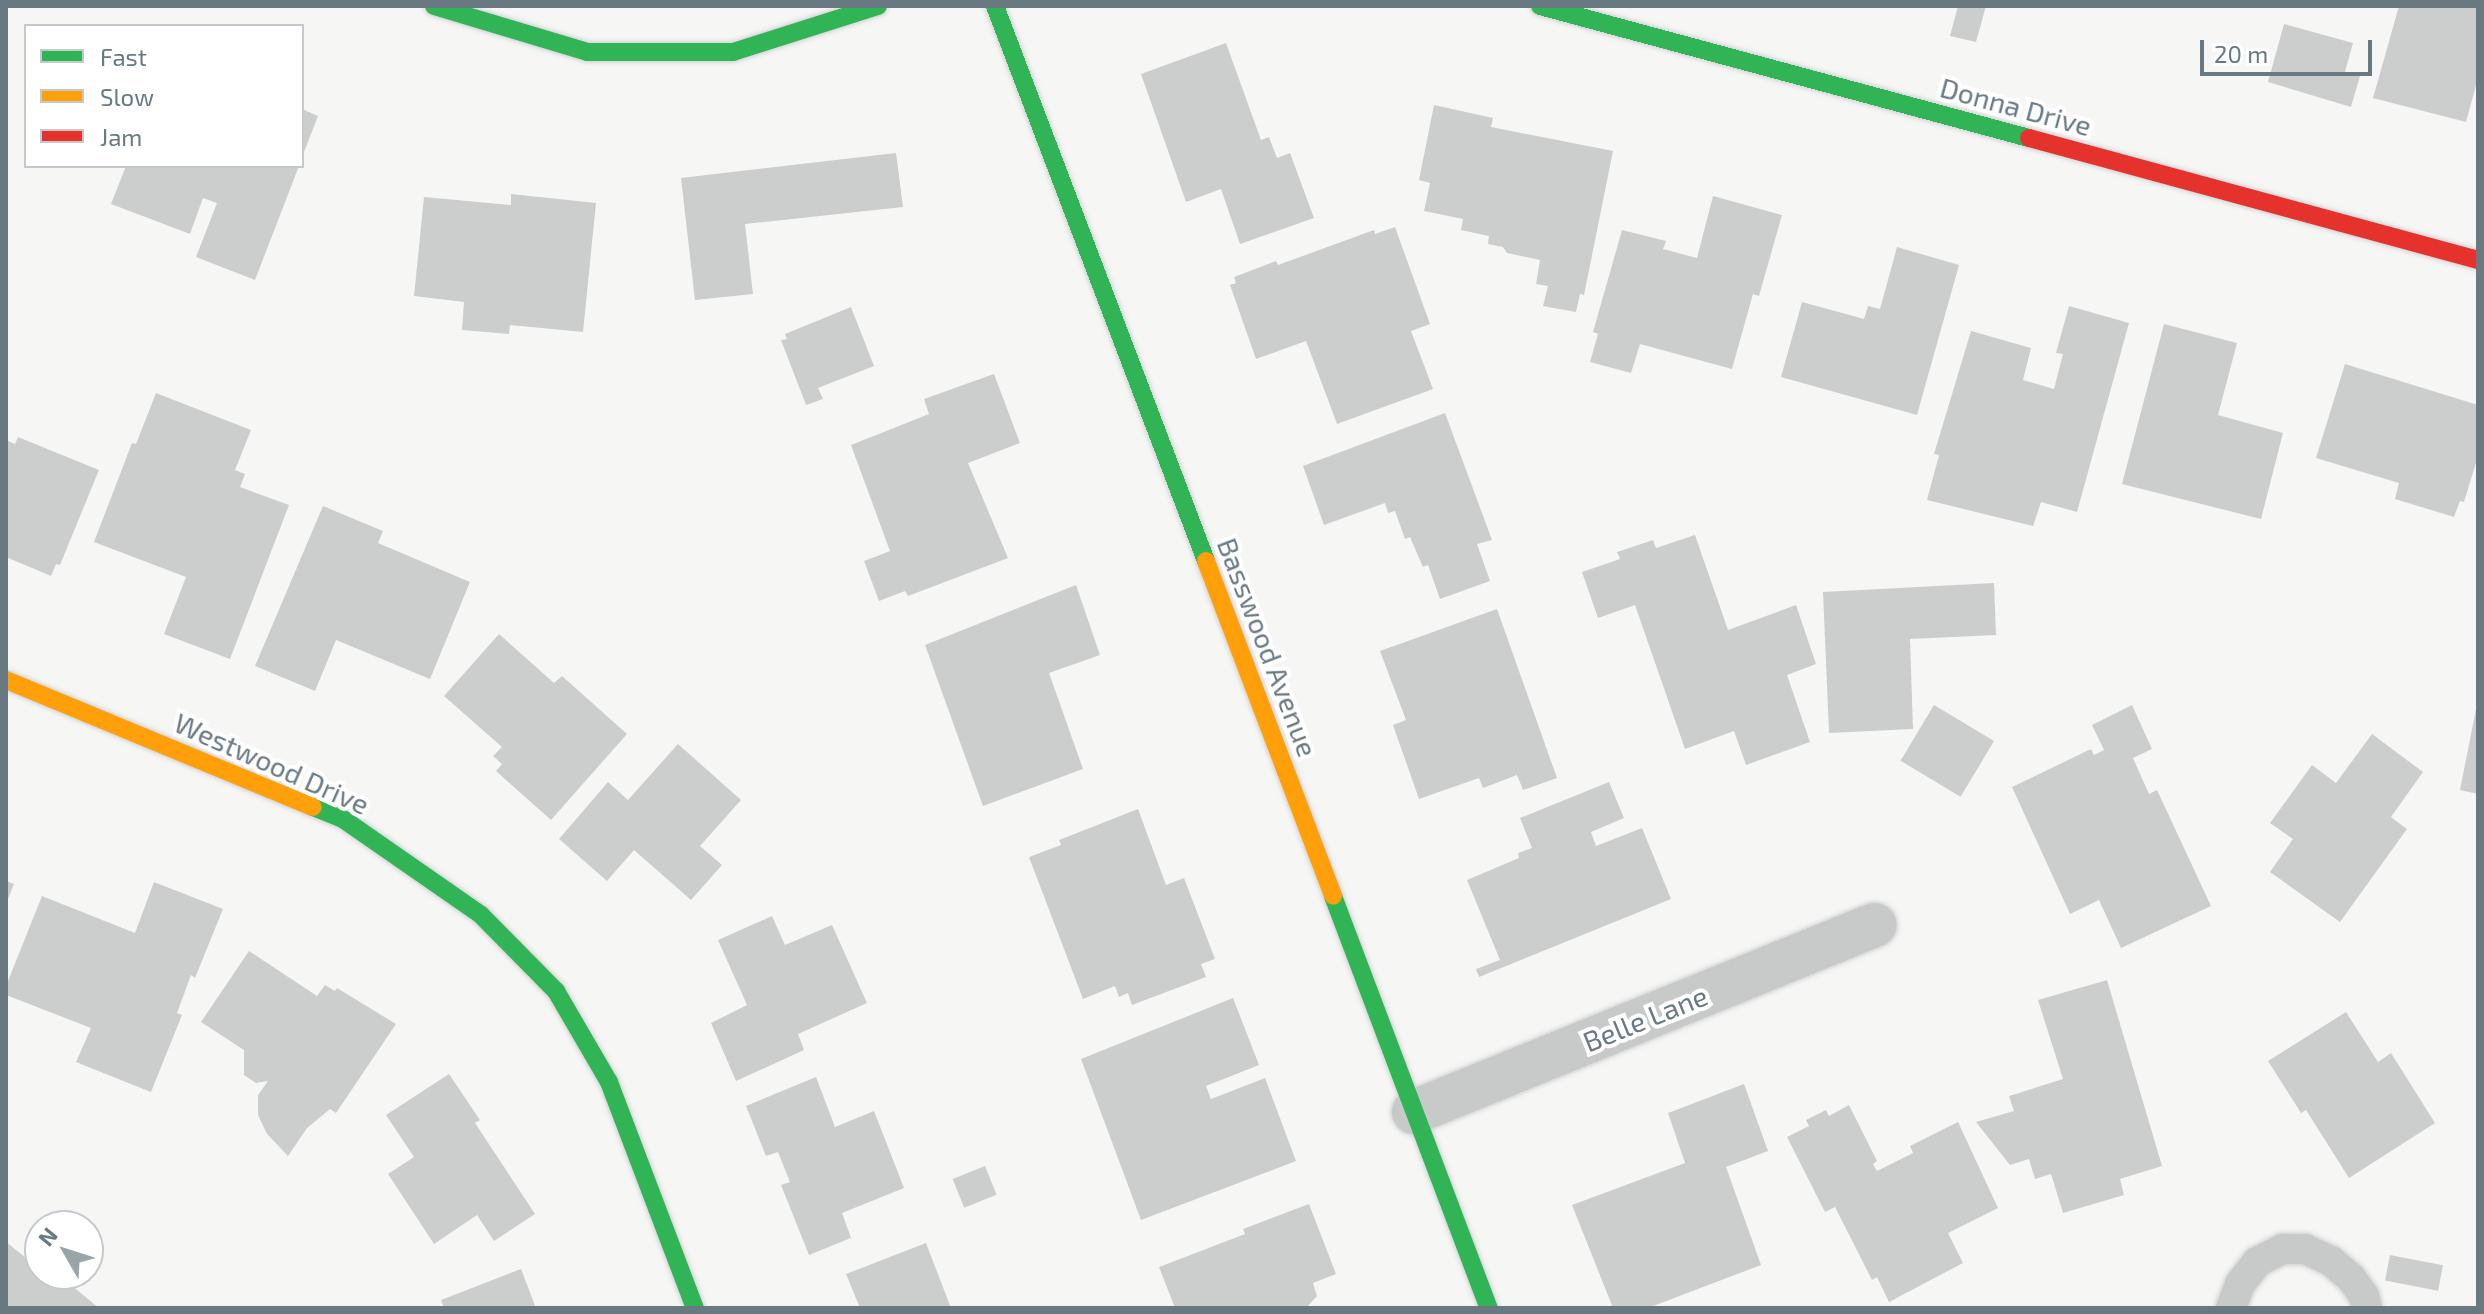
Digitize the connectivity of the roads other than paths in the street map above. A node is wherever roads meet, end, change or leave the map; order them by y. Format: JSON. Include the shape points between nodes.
{"nodes":[{"id":1,"x":434,"y":6,"type":"edge"},
{"id":2,"x":878,"y":6,"type":"edge"},
{"id":3,"x":995,"y":6,"type":"edge"},
{"id":4,"x":1540,"y":6,"type":"edge"},
{"id":5,"x":2478,"y":260,"type":"edge"},
{"id":6,"x":6,"y":680,"type":"edge"},
{"id":7,"x":1875,"y":925,"type":"dead end"},
{"id":8,"x":1414,"y":1112,"type":"junction"},
{"id":9,"x":695,"y":1308,"type":"edge"},
{"id":10,"x":1489,"y":1308,"type":"edge"},
{"id":11,"x":2231,"y":1308,"type":"edge"},
{"id":12,"x":2367,"y":1308,"type":"edge"}],
"edges":[{"from":1,"to":2,"type":"street","via":[[587,52],[733,52]]},
{"from":3,"to":8,"type":"street","name":"Basswood Avenue"},
{"from":4,"to":5,"type":"street","name":"Donna Drive"},
{"from":6,"to":9,"type":"street","name":"Westwood Drive","via":[[343,819],[481,915],[556,991],[609,1082]]},
{"from":7,"to":8,"type":"street","name":"Belle Lane"},
{"from":8,"to":10,"type":"street","name":"Basswood Avenue"},
{"from":11,"to":12,"type":"lane","via":[[2257,1262],[2283,1249],[2305,1249],[2351,1278]]}]}
